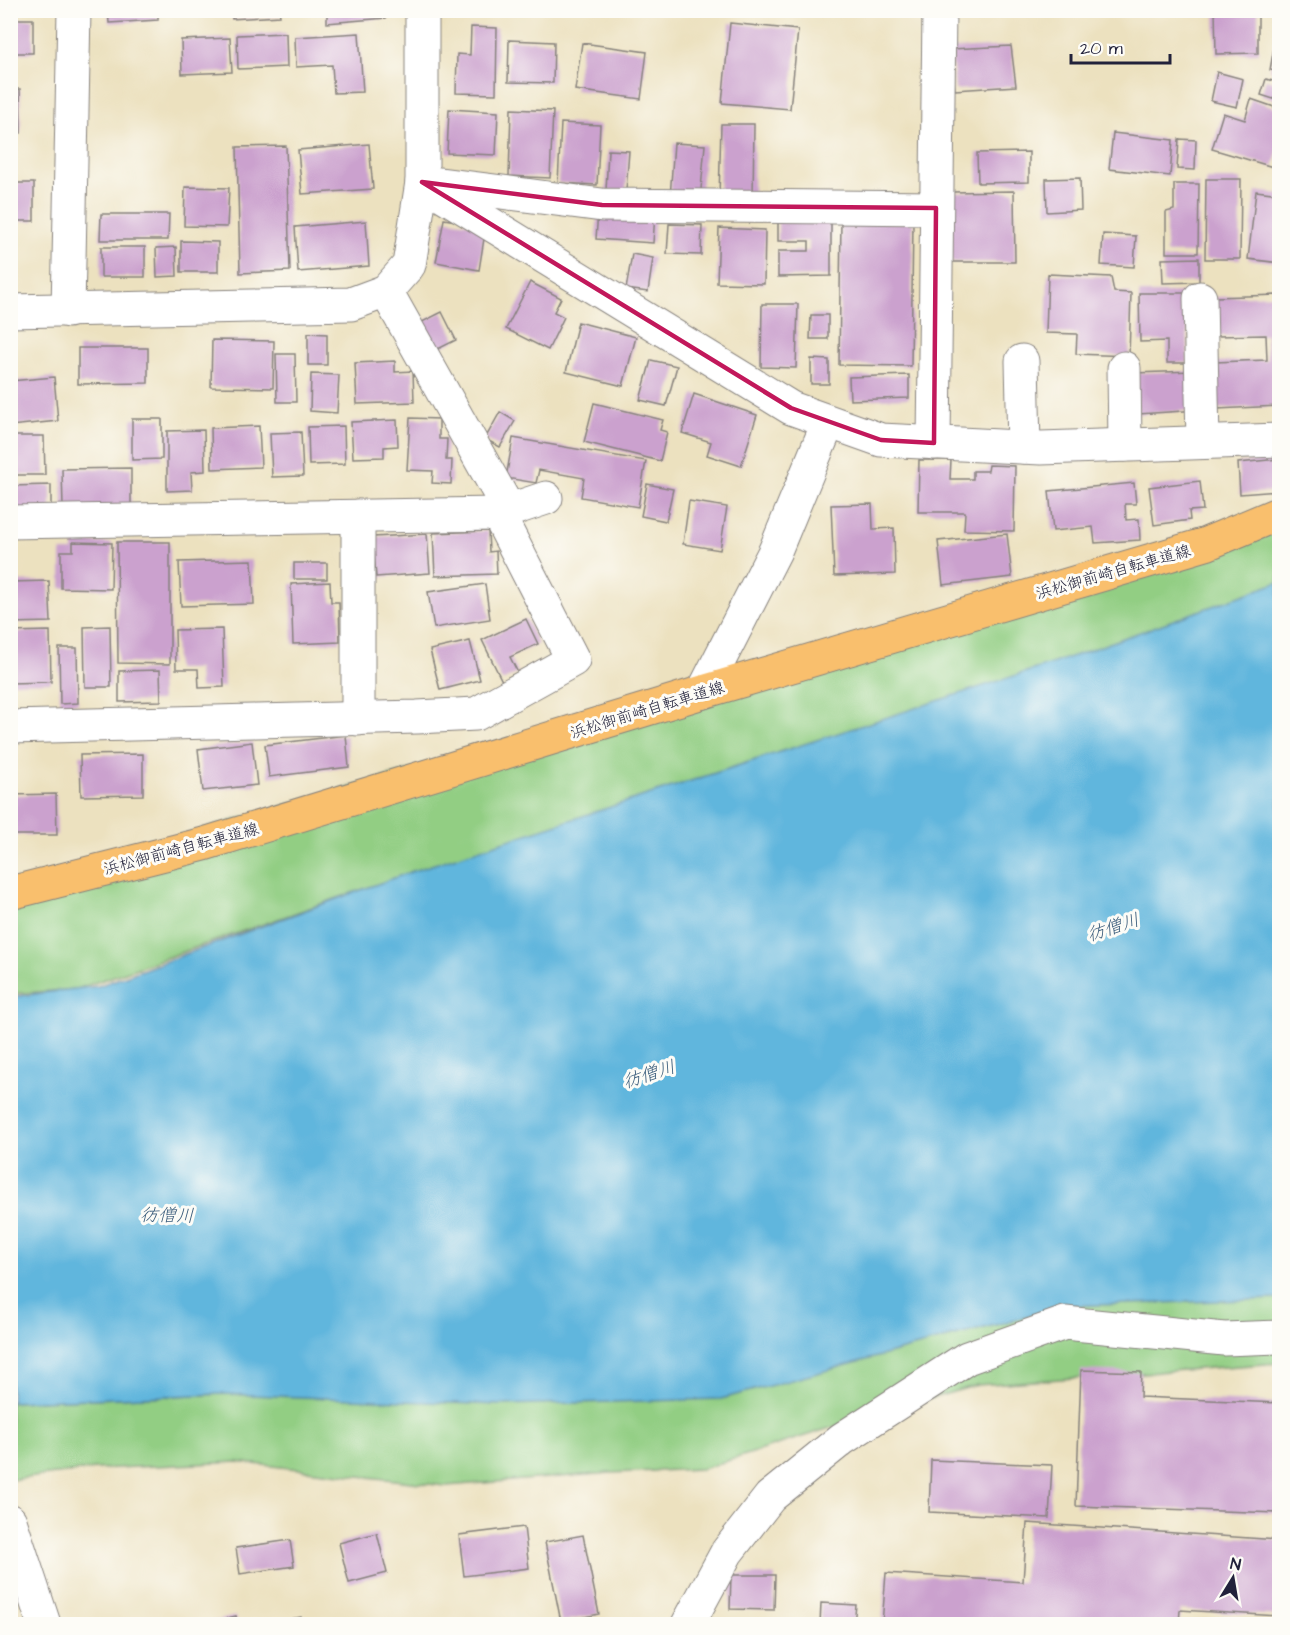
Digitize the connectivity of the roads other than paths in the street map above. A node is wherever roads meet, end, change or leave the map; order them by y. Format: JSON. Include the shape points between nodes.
{"nodes":[{"id":1,"x":74,"y":10,"type":"edge"},
{"id":2,"x":422,"y":10,"type":"edge"},
{"id":3,"x":939,"y":10,"type":"edge"},
{"id":4,"x":422,"y":182,"type":"junction"},
{"id":5,"x":936,"y":208,"type":"junction"},
{"id":6,"x":386,"y":291,"type":"junction"},
{"id":7,"x":1200,"y":298,"type":"dead end"},
{"id":8,"x":10,"y":311,"type":"edge"},
{"id":9,"x":68,"y":311,"type":"junction"},
{"id":10,"x":1022,"y":361,"type":"dead end"},
{"id":11,"x":1124,"y":368,"type":"dead end"},
{"id":12,"x":828,"y":423,"type":"junction"},
{"id":13,"x":1280,"y":440,"type":"edge"},
{"id":14,"x":1203,"y":442,"type":"junction"},
{"id":15,"x":934,"y":443,"type":"junction"},
{"id":16,"x":1125,"y":445,"type":"junction"},
{"id":17,"x":1024,"y":447,"type":"junction"},
{"id":18,"x":546,"y":498,"type":"dead end"},
{"id":19,"x":503,"y":512,"type":"junction"},
{"id":20,"x":1280,"y":513,"type":"edge"},
{"id":21,"x":358,"y":516,"type":"junction"},
{"id":22,"x":10,"y":522,"type":"edge"},
{"id":23,"x":703,"y":692,"type":"junction"},
{"id":24,"x":358,"y":718,"type":"junction"},
{"id":25,"x":10,"y":727,"type":"edge"},
{"id":26,"x":10,"y":893,"type":"edge"},
{"id":27,"x":1280,"y":1337,"type":"edge"},
{"id":28,"x":10,"y":1521,"type":"edge"},
{"id":29,"x":45,"y":1624,"type":"edge"},
{"id":30,"x":688,"y":1624,"type":"edge"}],
"edges":[{"from":1,"to":9,"type":"street"},
{"from":2,"to":4,"type":"street"},
{"from":3,"to":5,"type":"street"},
{"from":4,"to":5,"type":"street","via":[[602,205]]},
{"from":4,"to":6,"type":"street","via":[[409,265]]},
{"from":4,"to":12,"type":"street","via":[[791,408]]},
{"from":5,"to":15,"type":"street"},
{"from":6,"to":9,"type":"street","via":[[351,304]]},
{"from":6,"to":19,"type":"street"},
{"from":7,"to":14,"type":"street"},
{"from":8,"to":9,"type":"street"},
{"from":10,"to":17,"type":"street"},
{"from":11,"to":16,"type":"street"},
{"from":12,"to":15,"type":"street","via":[[881,440]]},
{"from":12,"to":23,"type":"street","via":[[775,550]]},
{"from":13,"to":14,"type":"street"},
{"from":14,"to":16,"type":"street"},
{"from":15,"to":17,"type":"street"},
{"from":16,"to":17,"type":"street"},
{"from":18,"to":19,"type":"street"},
{"from":19,"to":21,"type":"street"},
{"from":19,"to":24,"type":"street","via":[[573,660],[476,714]]},
{"from":20,"to":23,"type":"main road","name":"浜松御前崎自転車道線","via":[[1206,544]]},
{"from":21,"to":22,"type":"street"},
{"from":21,"to":24,"type":"street"},
{"from":23,"to":26,"type":"main road","name":"浜松御前崎自転車道線","via":[[204,844]]},
{"from":24,"to":25,"type":"street"},
{"from":27,"to":30,"type":"street","via":[[1224,1338],[1065,1323],[967,1358],[842,1439],[770,1497],[727,1552]]},
{"from":28,"to":29,"type":"street"}]}
